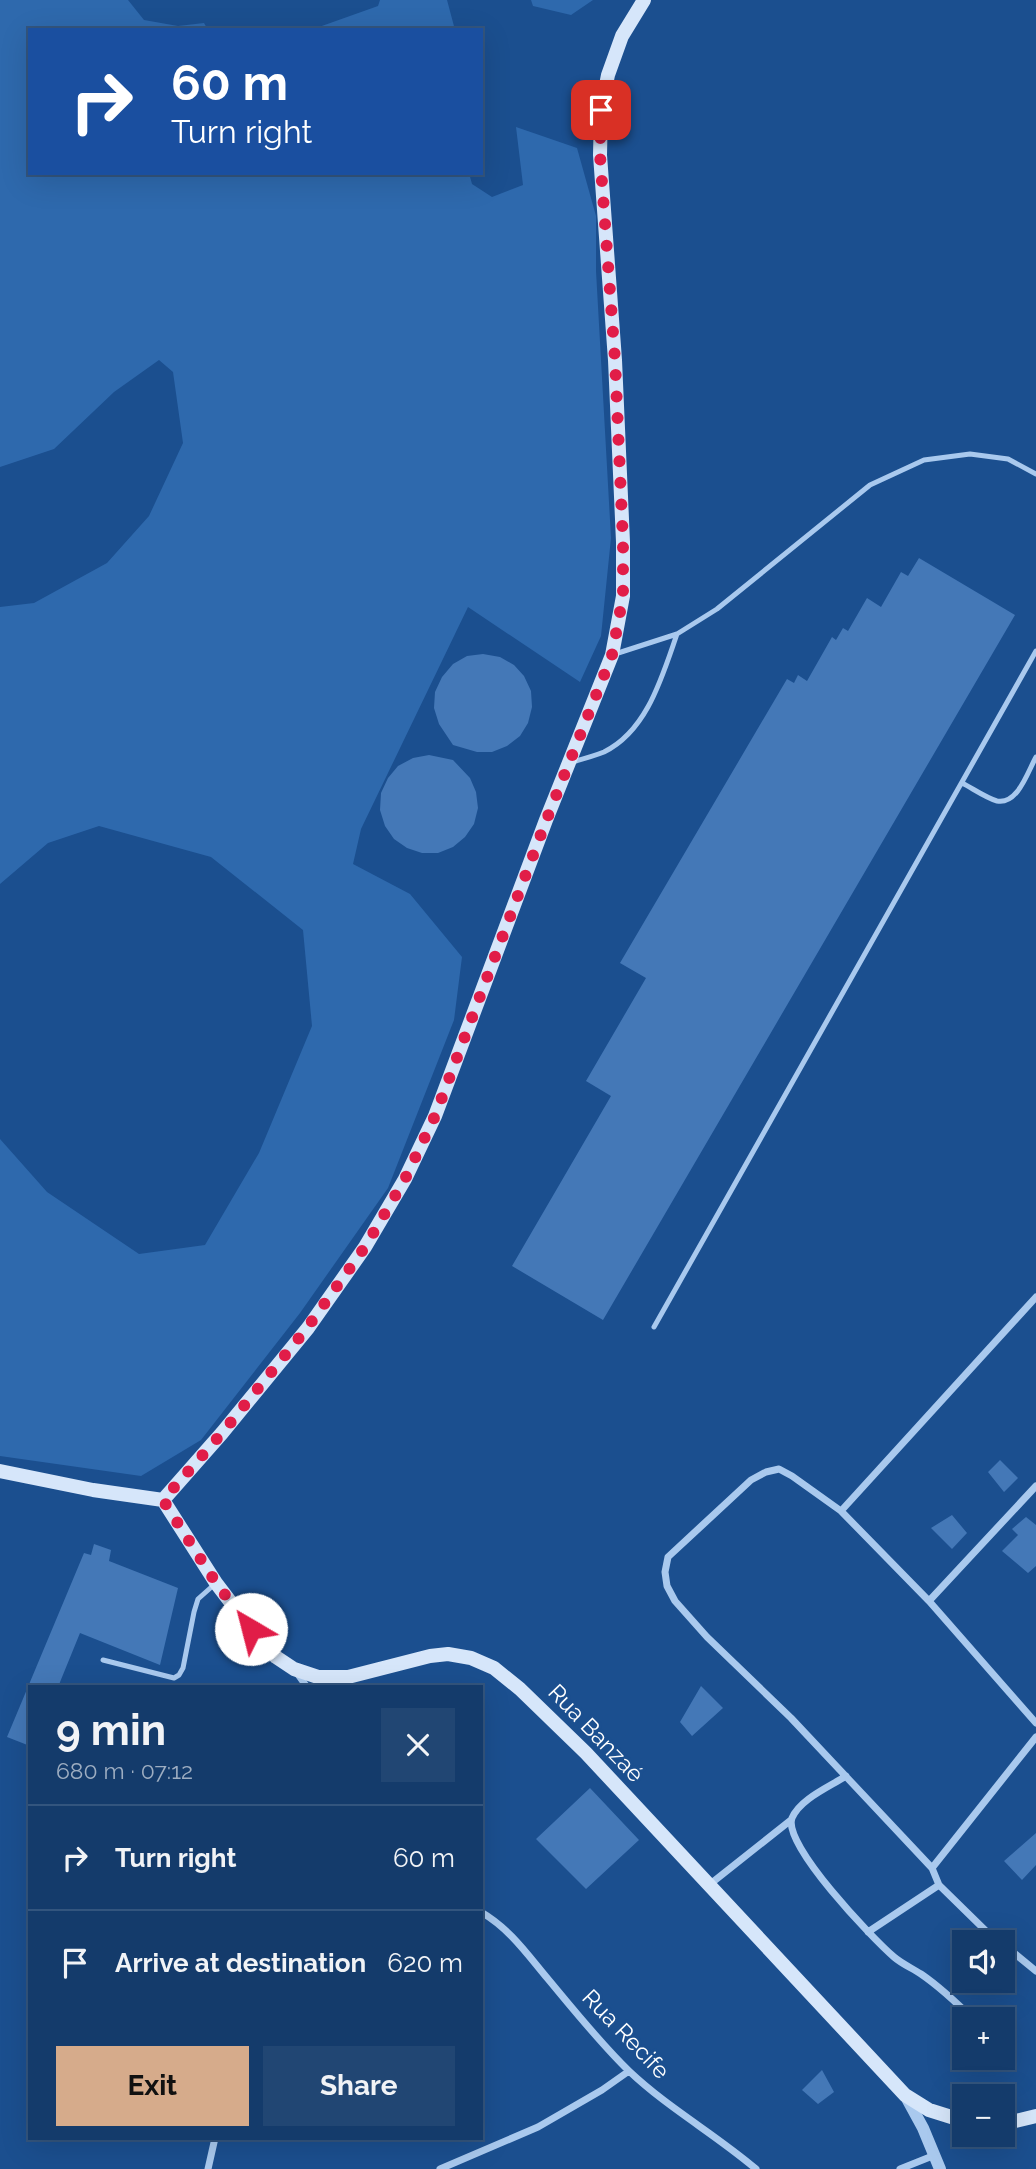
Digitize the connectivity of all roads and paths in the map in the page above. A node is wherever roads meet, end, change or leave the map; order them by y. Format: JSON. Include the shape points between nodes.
{"nodes":[{"id":1,"x":644,"y":0,"type":"edge"},
{"id":2,"x":1036,"y":474,"type":"edge"},
{"id":3,"x":677,"y":634,"type":"junction"},
{"id":4,"x":1036,"y":651,"type":"edge"},
{"id":5,"x":612,"y":655,"type":"junction"},
{"id":6,"x":1036,"y":757,"type":"edge"},
{"id":7,"x":569,"y":763,"type":"junction"},
{"id":8,"x":962,"y":783,"type":"junction"},
{"id":9,"x":1036,"y":1297,"type":"edge"},
{"id":10,"x":654,"y":1327,"type":"dead end"},
{"id":11,"x":0,"y":1471,"type":"edge"},
{"id":12,"x":1036,"y":1486,"type":"edge"},
{"id":13,"x":163,"y":1500,"type":"junction"},
{"id":14,"x":841,"y":1511,"type":"junction"},
{"id":15,"x":216,"y":1583,"type":"junction"},
{"id":16,"x":929,"y":1601,"type":"junction"},
{"id":17,"x":103,"y":1660,"type":"dead end"},
{"id":18,"x":294,"y":1670,"type":"junction"},
{"id":19,"x":305,"y":1685,"type":"edge"},
{"id":20,"x":1036,"y":1723,"type":"edge"},
{"id":21,"x":1036,"y":1737,"type":"edge"},
{"id":22,"x":846,"y":1776,"type":"junction"},
{"id":23,"x":791,"y":1820,"type":"junction"},
{"id":24,"x":932,"y":1868,"type":"junction"},
{"id":25,"x":709,"y":1885,"type":"junction"},
{"id":26,"x":939,"y":1885,"type":"junction"},
{"id":27,"x":483,"y":1914,"type":"edge"},
{"id":28,"x":985,"y":1930,"type":"edge"},
{"id":29,"x":868,"y":1932,"type":"junction"},
{"id":30,"x":1015,"y":1954,"type":"edge"},
{"id":31,"x":1036,"y":1971,"type":"edge"},
{"id":32,"x":960,"y":2007,"type":"edge"},
{"id":33,"x":629,"y":2071,"type":"junction"},
{"id":34,"x":905,"y":2095,"type":"junction"},
{"id":35,"x":1036,"y":2116,"type":"edge"},
{"id":36,"x":952,"y":2117,"type":"edge"},
{"id":37,"x":1015,"y":2121,"type":"edge"},
{"id":38,"x":215,"y":2140,"type":"edge"},
{"id":39,"x":935,"y":2154,"type":"junction"},
{"id":40,"x":208,"y":2169,"type":"edge"},
{"id":41,"x":440,"y":2169,"type":"edge"},
{"id":42,"x":755,"y":2169,"type":"edge"},
{"id":43,"x":900,"y":2169,"type":"edge"},
{"id":44,"x":940,"y":2169,"type":"edge"}],
"edges":[{"from":1,"to":5,"type":"main road","via":[[622,36],[601,110],[623,542],[623,596]]},
{"from":2,"to":3,"type":"lane","via":[[1009,459],[970,454],[924,460],[870,485],[717,609]]},
{"from":3,"to":5,"type":"lane"},
{"from":3,"to":7,"type":"lane","via":[[664,673],[634,730],[605,751]]},
{"from":4,"to":8,"type":"lane"},
{"from":5,"to":7,"type":"main road"},
{"from":6,"to":8,"type":"lane","via":[[1016,794],[1007,800],[998,801]]},
{"from":7,"to":13,"type":"main road","via":[[439,1104],[405,1179],[365,1247],[307,1328]]},
{"from":8,"to":10,"type":"lane"},
{"from":9,"to":14,"type":"street"},
{"from":11,"to":13,"type":"main road"},
{"from":12,"to":16,"type":"street"},
{"from":13,"to":15,"type":"main road","name":"Rua Banzaé"},
{"from":14,"to":16,"type":"street"},
{"from":14,"to":22,"type":"street","via":[[779,1469],[766,1472],[751,1480],[668,1557],[665,1572],[676,1601],[699,1628]]},
{"from":15,"to":17,"type":"lane","via":[[198,1599],[179,1675],[174,1678]]},
{"from":15,"to":18,"type":"main road","name":"Rua Banzaé","via":[[276,1657]]},
{"from":16,"to":20,"type":"street"},
{"from":18,"to":19,"type":"street"},
{"from":18,"to":25,"type":"main road","name":"Rua Banzaé","via":[[318,1677],[348,1676],[448,1654],[471,1657],[494,1668],[586,1753]]},
{"from":21,"to":24,"type":"street"},
{"from":22,"to":23,"type":"street","via":[[809,1800]]},
{"from":22,"to":24,"type":"street"},
{"from":23,"to":25,"type":"street"},
{"from":23,"to":29,"type":"street","via":[[791,1830],[820,1876]]},
{"from":24,"to":26,"type":"street"},
{"from":25,"to":34,"type":"main road","name":"Rua Banzaé"},
{"from":26,"to":28,"type":"street"},
{"from":26,"to":29,"type":"street"},
{"from":27,"to":33,"type":"street","name":"Rua Recife","via":[[513,1936]]},
{"from":29,"to":32,"type":"street"},
{"from":30,"to":31,"type":"street"},
{"from":33,"to":41,"type":"street","via":[[538,2127]]},
{"from":33,"to":42,"type":"street","name":"Rua Recife"},
{"from":34,"to":36,"type":"main road","name":"Rua Banzaé"},
{"from":34,"to":39,"type":"street"},
{"from":35,"to":37,"type":"main road"},
{"from":38,"to":40,"type":"street"},
{"from":39,"to":43,"type":"street"},
{"from":39,"to":44,"type":"street"}]}
